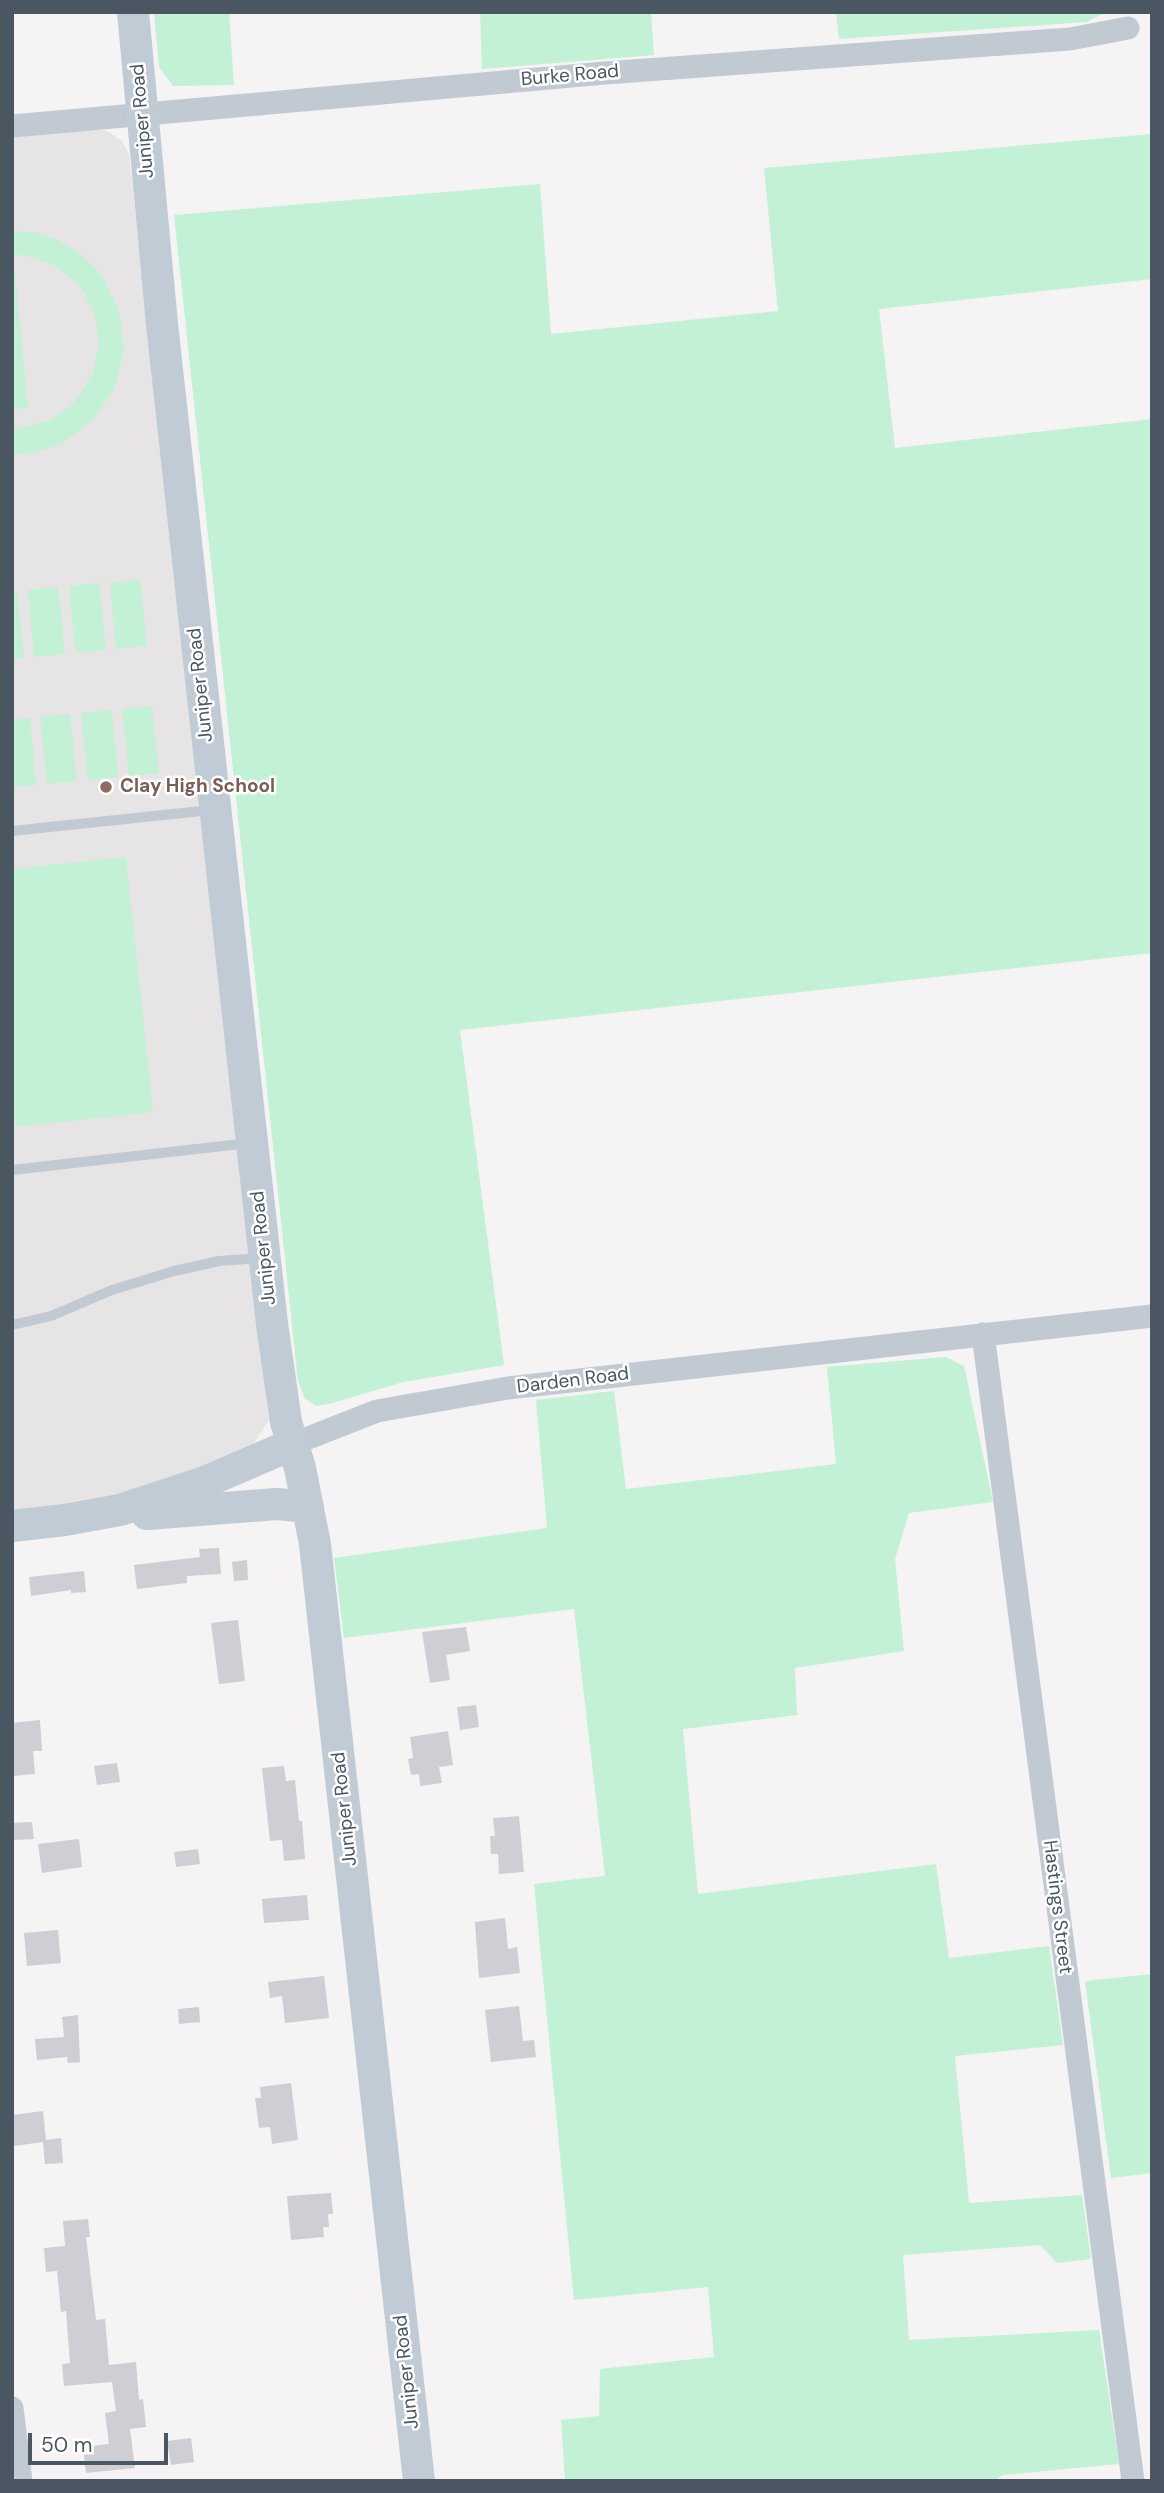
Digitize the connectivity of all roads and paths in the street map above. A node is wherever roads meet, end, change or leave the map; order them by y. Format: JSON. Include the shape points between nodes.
{"nodes":[{"id":1,"x":133,"y":12,"type":"edge"},
{"id":2,"x":1128,"y":28,"type":"dead end"},
{"id":3,"x":142,"y":114,"type":"junction"},
{"id":4,"x":12,"y":126,"type":"edge"},
{"id":5,"x":215,"y":810,"type":"junction"},
{"id":6,"x":12,"y":831,"type":"edge"},
{"id":7,"x":252,"y":1143,"type":"junction"},
{"id":8,"x":12,"y":1170,"type":"edge"},
{"id":9,"x":265,"y":1258,"type":"junction"},
{"id":10,"x":1152,"y":1316,"type":"edge"},
{"id":11,"x":12,"y":1325,"type":"edge"},
{"id":12,"x":983,"y":1334,"type":"junction"},
{"id":13,"x":293,"y":1444,"type":"junction"},
{"id":14,"x":308,"y":1507,"type":"junction"},
{"id":15,"x":65,"y":1520,"type":"junction"},
{"id":16,"x":12,"y":1526,"type":"edge"},
{"id":17,"x":12,"y":2407,"type":"edge"},
{"id":18,"x":21,"y":2481,"type":"edge"},
{"id":19,"x":419,"y":2481,"type":"edge"},
{"id":20,"x":1133,"y":2481,"type":"edge"}],
"edges":[{"from":1,"to":3,"type":"street","name":"Juniper Road"},
{"from":2,"to":3,"type":"street","name":"Burke Road","via":[[1070,39],[605,73]]},
{"from":3,"to":4,"type":"street","name":"Burke Road"},
{"from":3,"to":5,"type":"street","name":"Juniper Road"},
{"from":5,"to":6,"type":"lane"},
{"from":5,"to":7,"type":"street","name":"Juniper Road"},
{"from":7,"to":8,"type":"lane"},
{"from":7,"to":9,"type":"street","name":"Juniper Road"},
{"from":9,"to":11,"type":"lane","via":[[219,1261],[174,1271],[51,1316]]},
{"from":9,"to":13,"type":"street","name":"Juniper Road","via":[[280,1389]]},
{"from":10,"to":12,"type":"street","name":"Darden Road"},
{"from":12,"to":13,"type":"street","name":"Darden Road","via":[[426,1401],[377,1411]]},
{"from":12,"to":20,"type":"street","name":"Hastings Street"},
{"from":13,"to":14,"type":"street","name":"Juniper Road"},
{"from":13,"to":15,"type":"street","name":"Darden Road","via":[[205,1482],[120,1510]]},
{"from":14,"to":15,"type":"street","via":[[238,1506]]},
{"from":14,"to":19,"type":"street","name":"Juniper Road"},
{"from":15,"to":16,"type":"street","name":"Darden Road"},
{"from":17,"to":18,"type":"street"}]}
